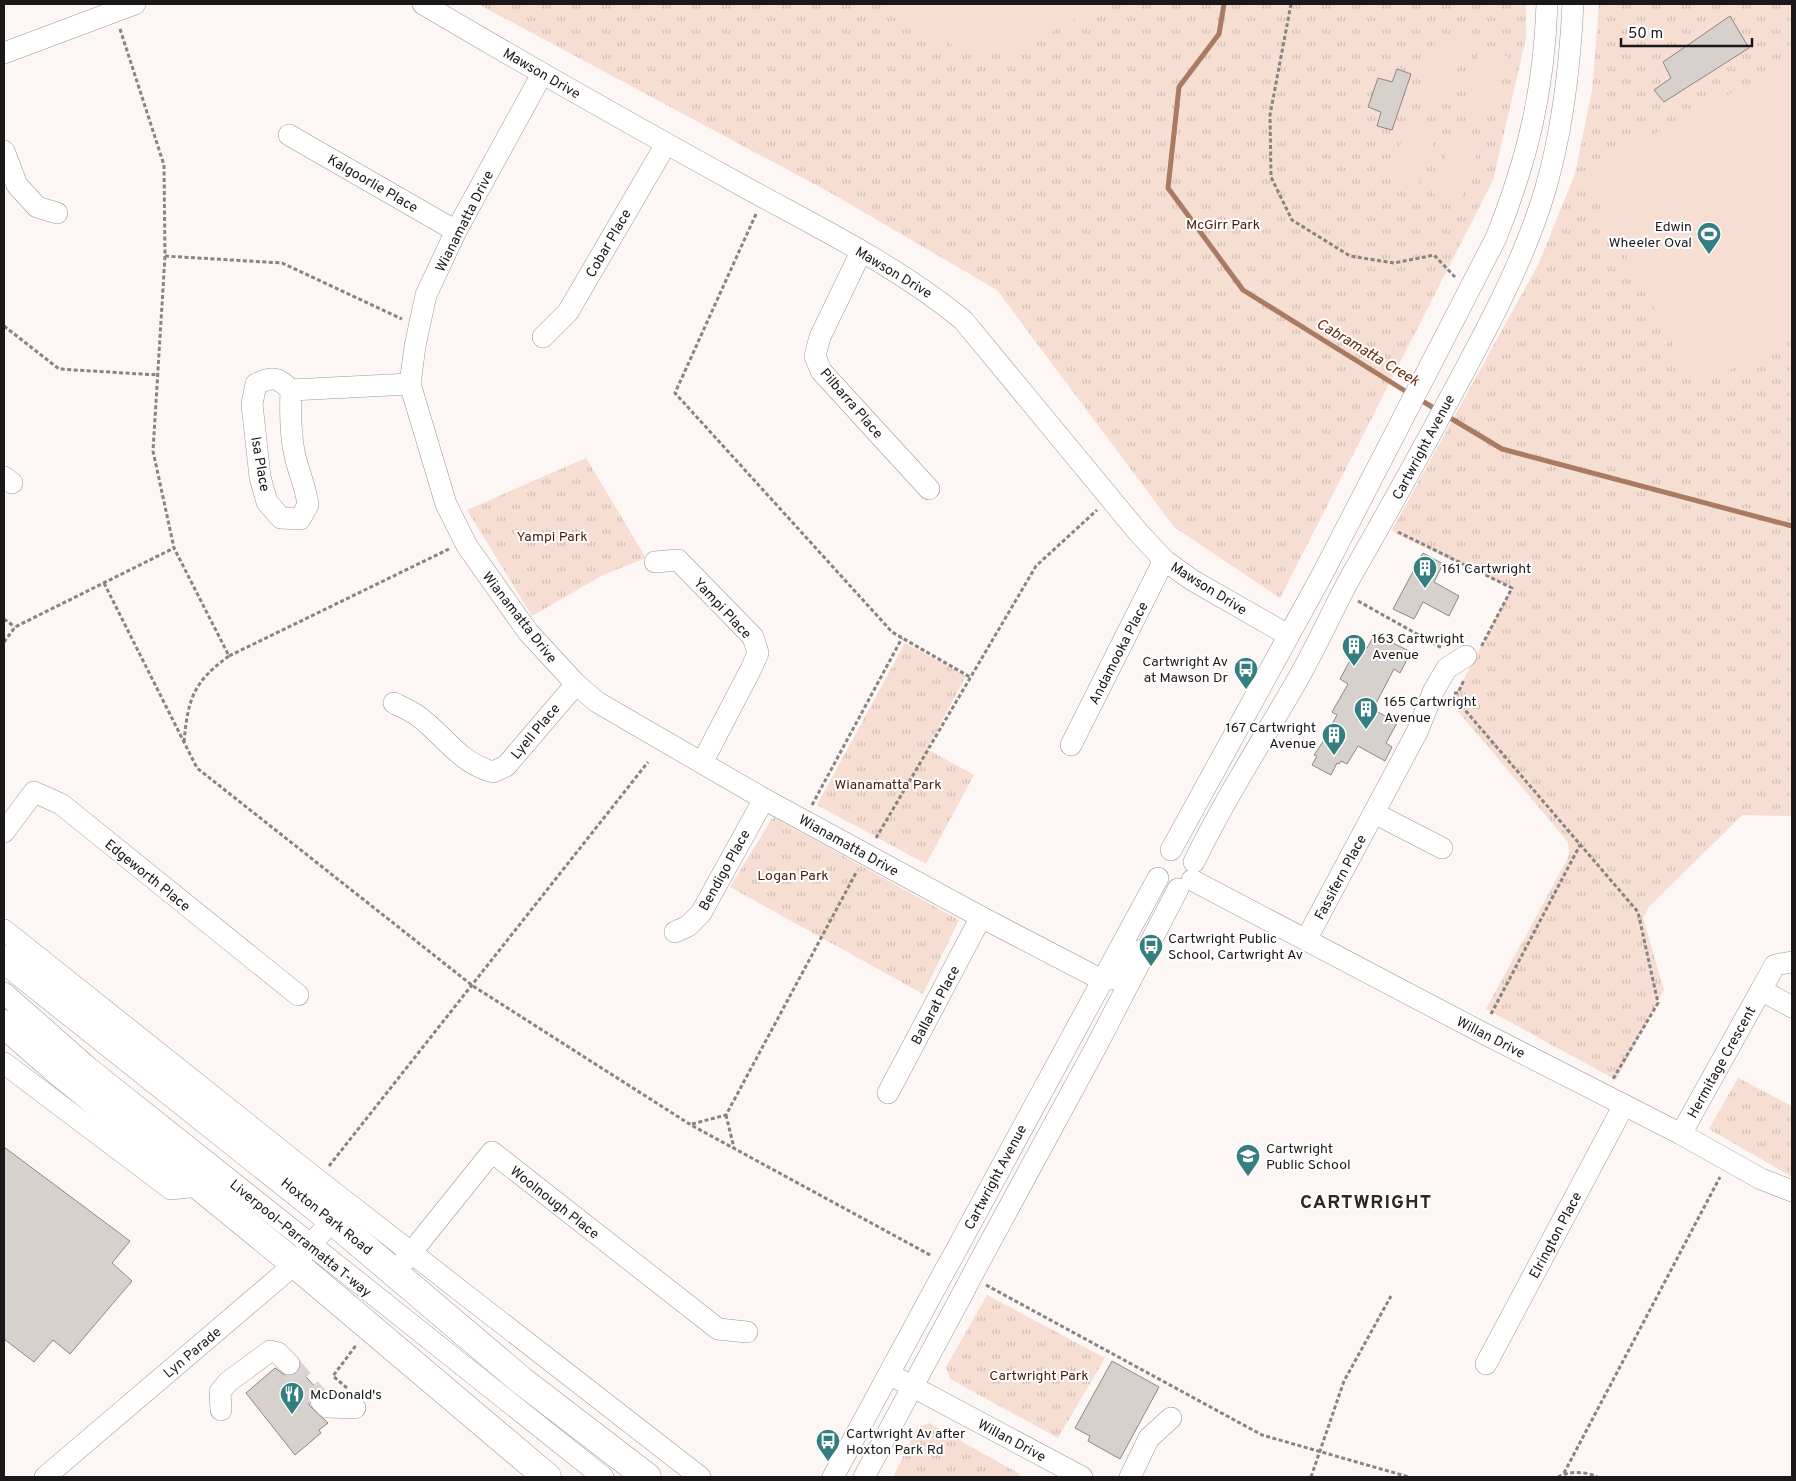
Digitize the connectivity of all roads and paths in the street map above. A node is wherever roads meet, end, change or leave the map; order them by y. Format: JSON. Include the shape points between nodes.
{"nodes":[{"id":1,"x":135,"y":4,"type":"edge"},
{"id":2,"x":423,"y":4,"type":"edge"},
{"id":3,"x":1291,"y":4,"type":"edge"},
{"id":4,"x":1547,"y":4,"type":"edge"},
{"id":5,"x":1573,"y":4,"type":"edge"},
{"id":6,"x":122,"y":33,"type":"dead end"},
{"id":7,"x":4,"y":53,"type":"edge"},
{"id":8,"x":542,"y":74,"type":"junction"},
{"id":9,"x":289,"y":135,"type":"dead end"},
{"id":10,"x":666,"y":144,"type":"junction"},
{"id":11,"x":4,"y":152,"type":"edge"},
{"id":12,"x":764,"y":198,"type":"junction"},
{"id":13,"x":57,"y":213,"type":"dead end"},
{"id":14,"x":456,"y":231,"type":"junction"},
{"id":15,"x":861,"y":252,"type":"junction"},
{"id":16,"x":165,"y":256,"type":"junction"},
{"id":17,"x":1469,"y":292,"type":"junction"},
{"id":18,"x":4,"y":326,"type":"edge"},
{"id":19,"x":419,"y":326,"type":"junction"},
{"id":20,"x":543,"y":336,"type":"dead end"},
{"id":21,"x":158,"y":375,"type":"junction"},
{"id":22,"x":410,"y":384,"type":"junction"},
{"id":23,"x":291,"y":390,"type":"junction"},
{"id":24,"x":929,"y":489,"type":"dead end"},
{"id":25,"x":1111,"y":498,"type":"junction"},
{"id":26,"x":1391,"y":520,"type":"junction"},
{"id":27,"x":465,"y":542,"type":"junction"},
{"id":28,"x":174,"y":548,"type":"junction"},
{"id":29,"x":1164,"y":560,"type":"junction"},
{"id":30,"x":655,"y":562,"type":"dead end"},
{"id":31,"x":104,"y":583,"type":"junction"},
{"id":32,"x":1358,"y":601,"type":"dead end"},
{"id":33,"x":1334,"y":610,"type":"junction"},
{"id":34,"x":4,"y":619,"type":"edge"},
{"id":35,"x":15,"y":627,"type":"junction"},
{"id":36,"x":1288,"y":635,"type":"junction"},
{"id":37,"x":902,"y":638,"type":"junction"},
{"id":38,"x":4,"y":642,"type":"edge"},
{"id":39,"x":229,"y":656,"type":"junction"},
{"id":40,"x":1464,"y":659,"type":"junction"},
{"id":41,"x":970,"y":677,"type":"junction"},
{"id":42,"x":1296,"y":683,"type":"junction"},
{"id":43,"x":576,"y":684,"type":"junction"},
{"id":44,"x":1451,"y":693,"type":"dead end"},
{"id":45,"x":394,"y":702,"type":"dead end"},
{"id":46,"x":184,"y":743,"type":"junction"},
{"id":47,"x":1071,"y":746,"type":"dead end"},
{"id":48,"x":703,"y":761,"type":"junction"},
{"id":49,"x":648,"y":762,"type":"dead end"},
{"id":50,"x":764,"y":798,"type":"junction"},
{"id":51,"x":1374,"y":813,"type":"junction"},
{"id":52,"x":804,"y":820,"type":"junction"},
{"id":53,"x":4,"y":832,"type":"edge"},
{"id":54,"x":873,"y":842,"type":"dead end"},
{"id":55,"x":1580,"y":845,"type":"junction"},
{"id":56,"x":1442,"y":848,"type":"dead end"},
{"id":57,"x":1171,"y":850,"type":"junction"},
{"id":58,"x":858,"y":868,"type":"dead end"},
{"id":59,"x":1188,"y":877,"type":"junction"},
{"id":60,"x":1158,"y":878,"type":"junction"},
{"id":61,"x":981,"y":917,"type":"junction"},
{"id":62,"x":4,"y":930,"type":"edge"},
{"id":63,"x":675,"y":932,"type":"dead end"},
{"id":64,"x":1306,"y":940,"type":"junction"},
{"id":65,"x":1147,"y":948,"type":"junction"},
{"id":66,"x":4,"y":959,"type":"edge"},
{"id":67,"x":1792,"y":962,"type":"edge"},
{"id":68,"x":1102,"y":980,"type":"junction"},
{"id":69,"x":473,"y":986,"type":"junction"},
{"id":70,"x":1761,"y":990,"type":"junction"},
{"id":71,"x":4,"y":993,"type":"edge"},
{"id":72,"x":298,"y":995,"type":"dead end"},
{"id":73,"x":1792,"y":1007,"type":"edge"},
{"id":74,"x":1491,"y":1014,"type":"dead end"},
{"id":75,"x":4,"y":1024,"type":"edge"},
{"id":76,"x":4,"y":1063,"type":"edge"},
{"id":77,"x":888,"y":1092,"type":"dead end"},
{"id":78,"x":1604,"y":1095,"type":"junction"},
{"id":79,"x":1624,"y":1105,"type":"junction"},
{"id":80,"x":726,"y":1114,"type":"junction"},
{"id":81,"x":692,"y":1125,"type":"junction"},
{"id":82,"x":1681,"y":1134,"type":"junction"},
{"id":83,"x":734,"y":1148,"type":"junction"},
{"id":84,"x":1728,"y":1161,"type":"junction"},
{"id":85,"x":328,"y":1167,"type":"dead end"},
{"id":86,"x":197,"y":1186,"type":"junction"},
{"id":87,"x":1792,"y":1191,"type":"edge"},
{"id":88,"x":332,"y":1220,"type":"junction"},
{"id":89,"x":303,"y":1255,"type":"junction"},
{"id":90,"x":403,"y":1262,"type":"junction"},
{"id":91,"x":946,"y":1263,"type":"junction"},
{"id":92,"x":974,"y":1280,"type":"junction"},
{"id":93,"x":1391,"y":1296,"type":"dead end"},
{"id":94,"x":746,"y":1332,"type":"dead end"},
{"id":95,"x":361,"y":1340,"type":"dead end"},
{"id":96,"x":289,"y":1364,"type":"tunnel mouth"},
{"id":97,"x":1486,"y":1364,"type":"dead end"},
{"id":98,"x":889,"y":1374,"type":"junction"},
{"id":99,"x":912,"y":1387,"type":"junction"},
{"id":100,"x":322,"y":1401,"type":"tunnel mouth"},
{"id":101,"x":354,"y":1401,"type":"joint"},
{"id":102,"x":222,"y":1410,"type":"dead end"},
{"id":103,"x":1171,"y":1418,"type":"dead end"},
{"id":104,"x":1320,"y":1450,"type":"junction"},
{"id":105,"x":1564,"y":1473,"type":"junction"},
{"id":106,"x":45,"y":1477,"type":"edge"},
{"id":107,"x":547,"y":1477,"type":"edge"},
{"id":108,"x":603,"y":1477,"type":"edge"},
{"id":109,"x":647,"y":1477,"type":"edge"},
{"id":110,"x":700,"y":1477,"type":"edge"},
{"id":111,"x":833,"y":1477,"type":"edge"},
{"id":112,"x":864,"y":1477,"type":"edge"},
{"id":113,"x":1082,"y":1477,"type":"edge"},
{"id":114,"x":1130,"y":1477,"type":"edge"},
{"id":115,"x":1311,"y":1477,"type":"edge"},
{"id":116,"x":1410,"y":1477,"type":"edge"},
{"id":117,"x":1558,"y":1477,"type":"edge"},
{"id":118,"x":1597,"y":1477,"type":"edge"}],
"edges":[{"from":1,"to":7,"type":"street"},
{"from":2,"to":8,"type":"street","name":"Mawson Drive"},
{"from":3,"to":17,"type":"path","via":[[1270,115],[1271,177],[1292,220],[1350,256],[1394,263],[1434,255]]},
{"from":4,"to":17,"type":"street","via":[[1540,94],[1527,148],[1499,230]]},
{"from":5,"to":26,"type":"street","name":"Cartwright Avenue","via":[[1570,54],[1558,135],[1546,187],[1531,230]]},
{"from":6,"to":16,"type":"path","via":[[164,165]]},
{"from":8,"to":10,"type":"street","name":"Mawson Drive"},
{"from":8,"to":14,"type":"street","name":"Wianamatta Drive"},
{"from":9,"to":14,"type":"street","name":"Kalgoorlie Place"},
{"from":10,"to":12,"type":"street","name":"Mawson Drive"},
{"from":10,"to":20,"type":"street","name":"Cobar Place","via":[[568,312]]},
{"from":11,"to":13,"type":"street","via":[[17,185],[37,206]]},
{"from":12,"to":15,"type":"street","name":"Mawson Drive"},
{"from":12,"to":37,"type":"path","via":[[674,393],[892,632]]},
{"from":14,"to":19,"type":"street","name":"Wianamatta Drive","via":[[426,295]]},
{"from":15,"to":24,"type":"street","name":"Pilbarra Place","via":[[820,337],[815,356],[821,371]]},
{"from":15,"to":25,"type":"street","name":"Mawson Drive","via":[[931,294],[963,320]]},
{"from":16,"to":19,"type":"path","via":[[282,263]]},
{"from":16,"to":21,"type":"path"},
{"from":17,"to":36,"type":"street"},
{"from":18,"to":21,"type":"path","via":[[59,370]]},
{"from":19,"to":22,"type":"street","name":"Wianamatta Drive"},
{"from":21,"to":28,"type":"path","via":[[153,451]]},
{"from":22,"to":23,"type":"street"},
{"from":22,"to":27,"type":"street","name":"Wianamatta Drive","via":[[446,504]]},
{"from":23,"to":23,"type":"street","name":"Isa Place","via":[[290,422],[308,505],[300,519],[281,518],[268,502],[260,477],[252,404],[256,384],[269,378],[280,379]]},
{"from":25,"to":29,"type":"street","name":"Mawson Drive"},
{"from":25,"to":41,"type":"path","via":[[1036,566]]},
{"from":26,"to":33,"type":"street","name":"Cartwright Avenue"},
{"from":26,"to":40,"type":"path","via":[[1512,588]]},
{"from":27,"to":39,"type":"path"},
{"from":27,"to":43,"type":"street","name":"Wianamatta Drive","via":[[528,632]]},
{"from":28,"to":31,"type":"path"},
{"from":28,"to":39,"type":"path"},
{"from":29,"to":36,"type":"street","name":"Mawson Drive","via":[[1192,580]]},
{"from":29,"to":47,"type":"street","name":"Andamooka Place"},
{"from":30,"to":48,"type":"street","name":"Yampi Place","via":[[678,560],[752,637],[758,652]]},
{"from":31,"to":35,"type":"path"},
{"from":31,"to":46,"type":"path"},
{"from":32,"to":40,"type":"path"},
{"from":33,"to":36,"type":"street","via":[[1303,631]]},
{"from":33,"to":42,"type":"street","name":"Cartwright Avenue"},
{"from":34,"to":35,"type":"path"},
{"from":35,"to":38,"type":"path"},
{"from":36,"to":42,"type":"street","via":[[1297,673]]},
{"from":36,"to":57,"type":"street"},
{"from":37,"to":41,"type":"path"},
{"from":37,"to":52,"type":"path"},
{"from":39,"to":46,"type":"path","via":[[199,682],[186,716]]},
{"from":40,"to":51,"type":"street","name":"Fassifern Place"},
{"from":41,"to":54,"type":"path"},
{"from":42,"to":59,"type":"street","name":"Cartwright Avenue","via":[[1222,807]]},
{"from":43,"to":45,"type":"street","name":"Lyell Place","via":[[506,766],[493,772],[477,768],[450,748],[419,716]]},
{"from":43,"to":48,"type":"street","name":"Wianamatta Drive","via":[[597,702],[636,726]]},
{"from":44,"to":55,"type":"path"},
{"from":46,"to":69,"type":"path","via":[[197,768]]},
{"from":48,"to":50,"type":"street","name":"Wianamatta Drive"},
{"from":49,"to":69,"type":"path"},
{"from":50,"to":52,"type":"street","name":"Wianamatta Drive"},
{"from":50,"to":63,"type":"street","name":"Bendigo Place","via":[[701,913],[688,926]]},
{"from":51,"to":56,"type":"street"},
{"from":51,"to":64,"type":"street","name":"Fassifern Place"},
{"from":52,"to":61,"type":"street","name":"Wianamatta Drive"},
{"from":53,"to":72,"type":"street","name":"Edgeworth Place","via":[[34,792],[61,804]]},
{"from":55,"to":74,"type":"path"},
{"from":55,"to":78,"type":"path","via":[[1638,912],[1658,1003]]},
{"from":57,"to":59,"type":"street","via":[[1184,851]]},
{"from":57,"to":60,"type":"street","via":[[1158,861]]},
{"from":58,"to":80,"type":"path"},
{"from":59,"to":60,"type":"street","via":[[1165,886]]},
{"from":59,"to":64,"type":"street","name":"Willan Drive"},
{"from":59,"to":65,"type":"street","name":"Cartwright Avenue"},
{"from":60,"to":68,"type":"street","name":"Cartwright Avenue"},
{"from":61,"to":68,"type":"street","name":"Wianamatta Drive"},
{"from":61,"to":77,"type":"street","name":"Ballarat Place"},
{"from":62,"to":90,"type":"street"},
{"from":64,"to":78,"type":"street","name":"Willan Drive"},
{"from":65,"to":68,"type":"street","via":[[1137,952],[1117,978]]},
{"from":65,"to":92,"type":"street","name":"Cartwright Avenue"},
{"from":66,"to":88,"type":"main road","name":"Hoxton Park Road"},
{"from":67,"to":70,"type":"street","name":"Hermitage Crescent","via":[[1775,965]]},
{"from":68,"to":91,"type":"street","name":"Cartwright Avenue"},
{"from":69,"to":81,"type":"path"},
{"from":69,"to":85,"type":"path"},
{"from":70,"to":73,"type":"street","name":"Hermitage Crescent"},
{"from":70,"to":82,"type":"street","name":"Hermitage Crescent"},
{"from":71,"to":89,"type":"street","name":"Liverpool–Parramatta T-way"},
{"from":75,"to":86,"type":"main road"},
{"from":76,"to":86,"type":"street","via":[[171,1189]]},
{"from":78,"to":79,"type":"street","name":"Willan Drive"},
{"from":79,"to":82,"type":"street","name":"Willan Drive"},
{"from":79,"to":97,"type":"street","name":"Elrington Place"},
{"from":80,"to":81,"type":"path"},
{"from":80,"to":83,"type":"path"},
{"from":81,"to":83,"type":"path"},
{"from":82,"to":84,"type":"street","name":"Willan Drive"},
{"from":83,"to":91,"type":"path"},
{"from":84,"to":87,"type":"street","name":"Willan Drive"},
{"from":84,"to":105,"type":"path"},
{"from":86,"to":89,"type":"main road"},
{"from":88,"to":89,"type":"street","name":"Lyn Parade"},
{"from":88,"to":90,"type":"main road","name":"Hoxton Park Road"},
{"from":89,"to":106,"type":"street","name":"Lyn Parade"},
{"from":89,"to":107,"type":"main road"},
{"from":89,"to":108,"type":"street","name":"Liverpool–Parramatta T-way"},
{"from":90,"to":94,"type":"street","name":"Woolnough Place","via":[[492,1152],[718,1329]]},
{"from":90,"to":109,"type":"main road","name":"Hoxton Park Road","via":[[522,1381]]},
{"from":90,"to":110,"type":"street"},
{"from":91,"to":98,"type":"street","name":"Cartwright Avenue"},
{"from":92,"to":99,"type":"street","name":"Cartwright Avenue"},
{"from":92,"to":104,"type":"path","via":[[1262,1435]]},
{"from":93,"to":104,"type":"path","via":[[1344,1381]]},
{"from":95,"to":101,"type":"path","via":[[333,1376]]},
{"from":96,"to":102,"type":"street","via":[[278,1353],[270,1351],[228,1382],[220,1392]]},
{"from":98,"to":99,"type":"street","name":"Willan Drive"},
{"from":98,"to":111,"type":"street","name":"Cartwright Avenue"},
{"from":99,"to":112,"type":"street","name":"Cartwright Avenue"},
{"from":99,"to":113,"type":"street","name":"Willan Drive"},
{"from":100,"to":101,"type":"street","via":[[327,1407]]},
{"from":103,"to":114,"type":"street","via":[[1149,1438]]},
{"from":104,"to":115,"type":"path"},
{"from":104,"to":116,"type":"path"},
{"from":105,"to":117,"type":"path"},
{"from":105,"to":118,"type":"path"}]}
